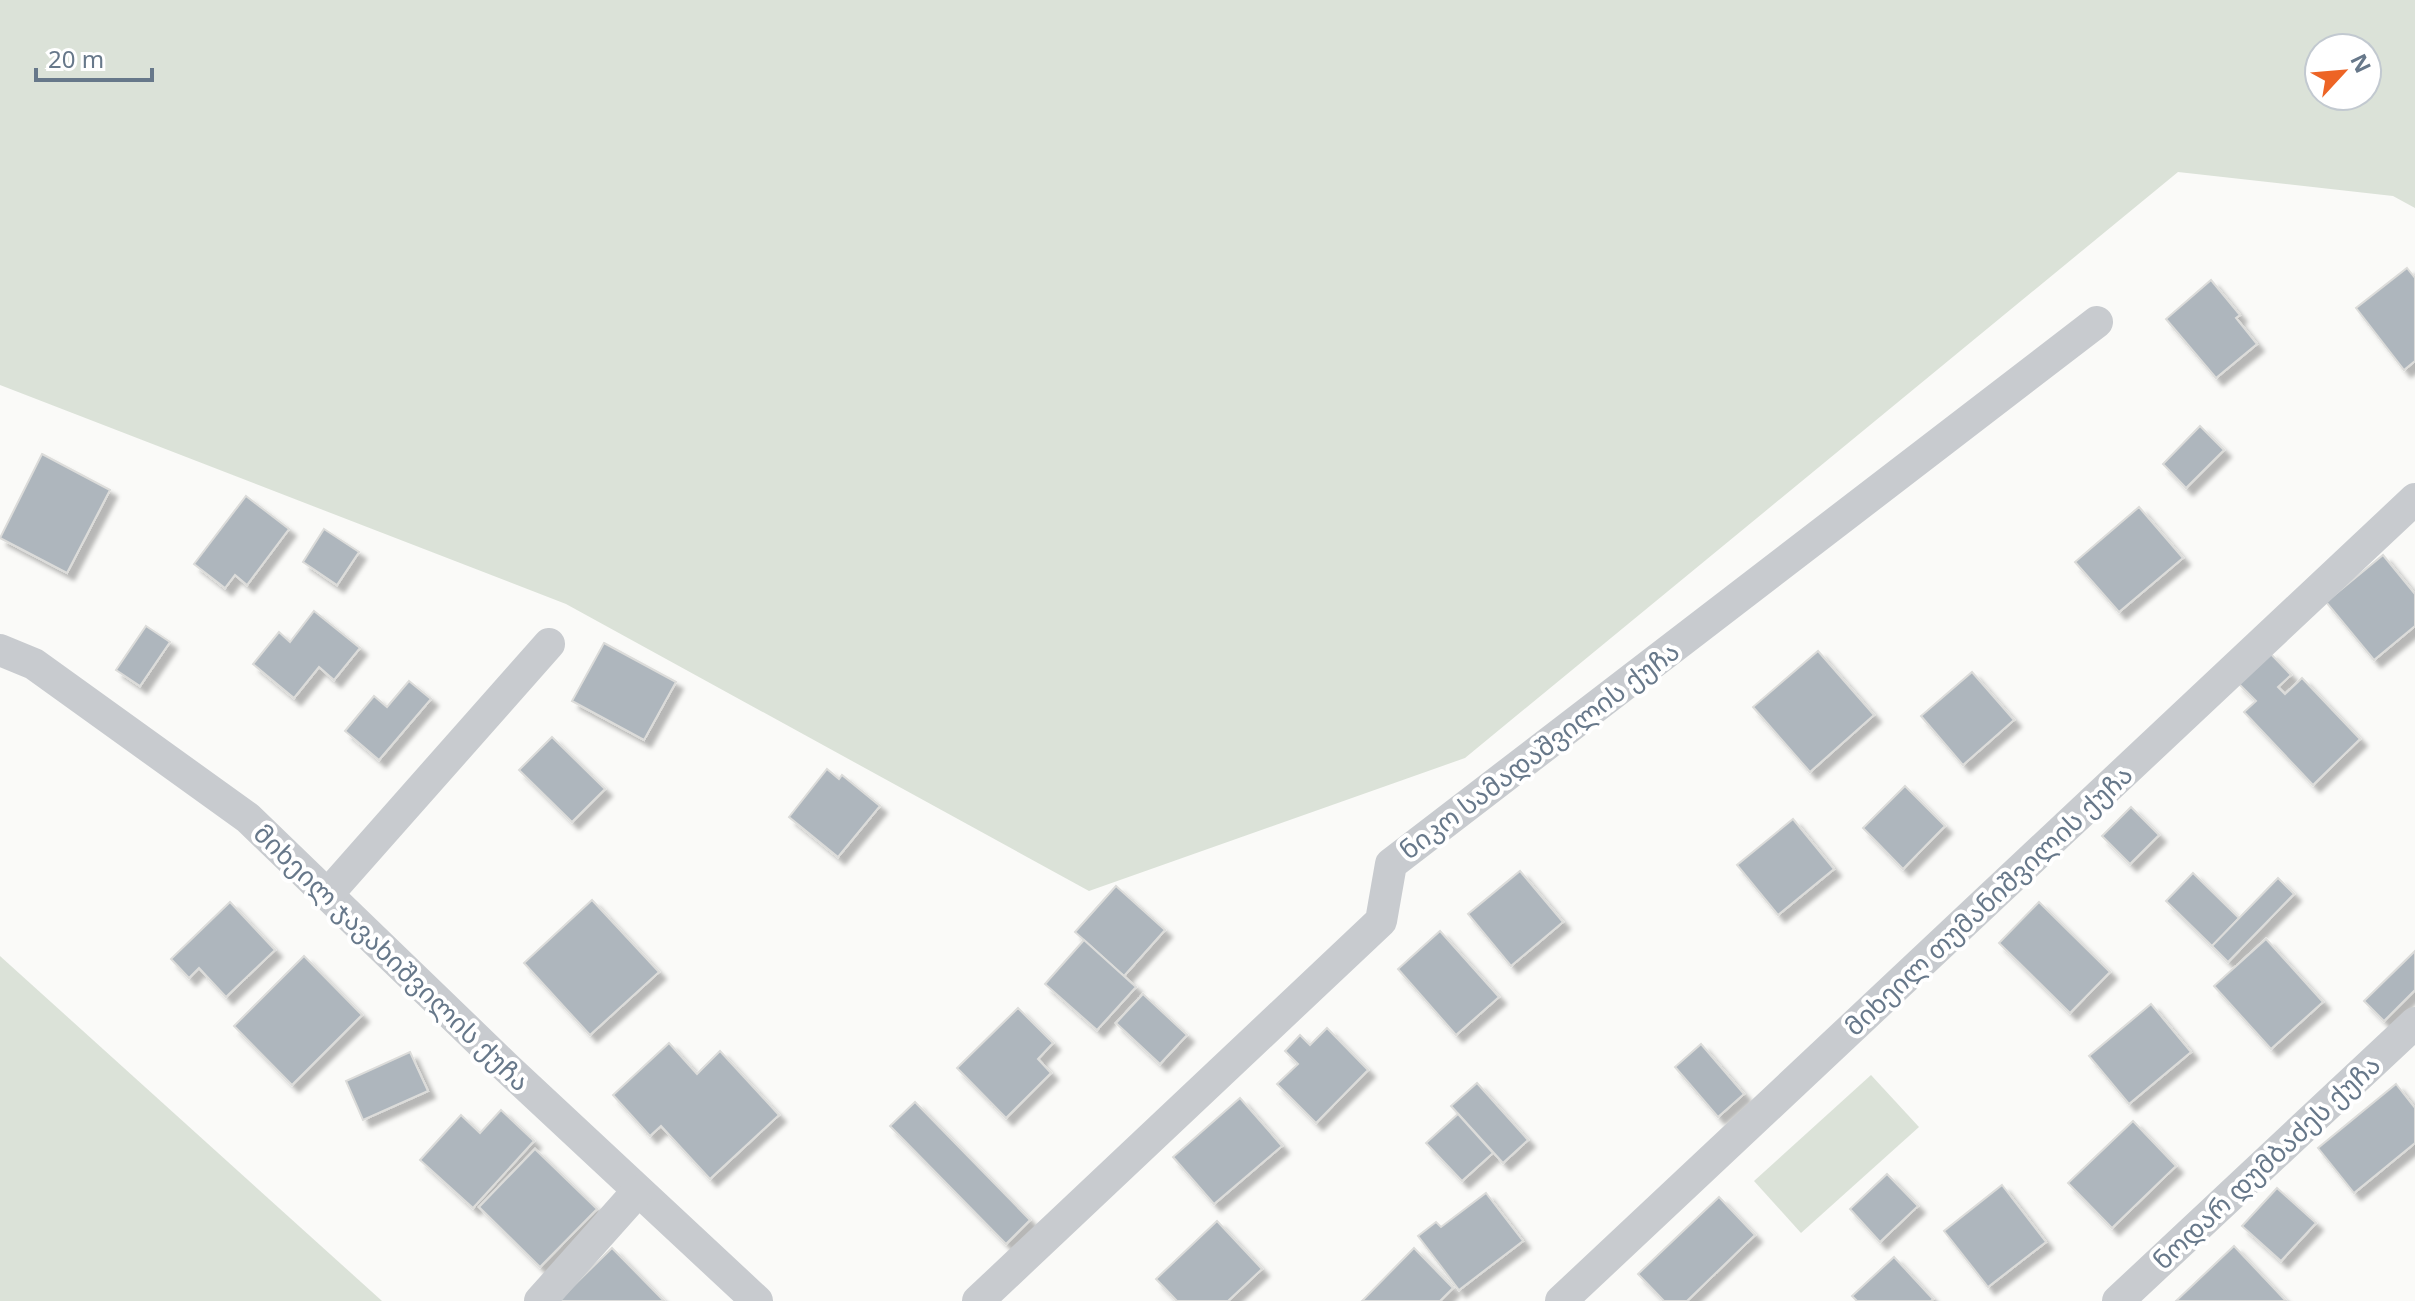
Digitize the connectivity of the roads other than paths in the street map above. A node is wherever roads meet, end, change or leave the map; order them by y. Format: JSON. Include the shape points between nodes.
{"nodes":[{"id":1,"x":2097,"y":322,"type":"dead end"},
{"id":2,"x":2415,"y":499,"type":"edge"},
{"id":3,"x":549,"y":644,"type":"dead end"},
{"id":4,"x":0,"y":650,"type":"edge"},
{"id":5,"x":327,"y":895,"type":"junction"},
{"id":6,"x":2415,"y":1023,"type":"edge"},
{"id":7,"x":638,"y":1191,"type":"junction"},
{"id":8,"x":540,"y":1301,"type":"edge"},
{"id":9,"x":757,"y":1301,"type":"edge"},
{"id":10,"x":978,"y":1301,"type":"edge"},
{"id":11,"x":1561,"y":1301,"type":"edge"},
{"id":12,"x":2118,"y":1301,"type":"edge"}],
"edges":[{"from":1,"to":10,"type":"street","name":"ნიკო სამადაშვილის ქუჩა","via":[[1391,864],[1381,921]]},
{"from":2,"to":11,"type":"street","name":"მიხეილ თუმანიშვილის ქუჩა"},
{"from":3,"to":5,"type":"street"},
{"from":4,"to":5,"type":"street","name":"მიხეილ ჯავახიშვილის ქუჩა","via":[[34,664],[248,818]]},
{"from":5,"to":7,"type":"street","name":"მიხეილ ჯავახიშვილის ქუჩა"},
{"from":6,"to":12,"type":"street","name":"ნოდარ დუმბაძეს ქუჩა"},
{"from":7,"to":8,"type":"street"},
{"from":7,"to":9,"type":"street","name":"მიხეილ ჯავახიშვილის ქუჩა"}]}
